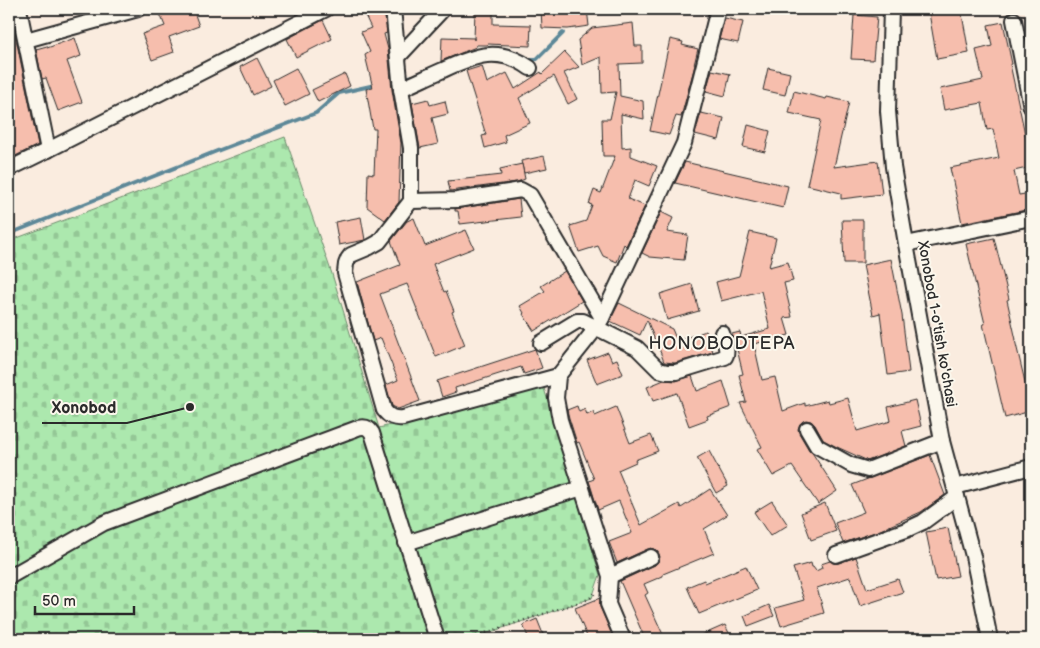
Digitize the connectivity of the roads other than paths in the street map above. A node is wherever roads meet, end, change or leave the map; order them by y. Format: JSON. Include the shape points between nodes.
{"nodes":[{"id":1,"x":19,"y":9,"type":"edge"},
{"id":2,"x":138,"y":9,"type":"edge"},
{"id":3,"x":393,"y":9,"type":"edge"},
{"id":4,"x":443,"y":9,"type":"edge"},
{"id":5,"x":718,"y":9,"type":"edge"},
{"id":6,"x":891,"y":9,"type":"edge"},
{"id":7,"x":320,"y":10,"type":"edge"},
{"id":8,"x":1014,"y":20,"type":"dead end"},
{"id":9,"x":26,"y":40,"type":"junction"},
{"id":10,"x":398,"y":57,"type":"junction"},
{"id":11,"x":530,"y":68,"type":"dead end"},
{"id":12,"x":400,"y":83,"type":"junction"},
{"id":13,"x":1031,"y":107,"type":"edge"},
{"id":14,"x":48,"y":150,"type":"junction"},
{"id":15,"x":9,"y":169,"type":"edge"},
{"id":16,"x":411,"y":201,"type":"junction"},
{"id":17,"x":1031,"y":218,"type":"edge"},
{"id":18,"x":906,"y":244,"type":"junction"},
{"id":19,"x":599,"y":323,"type":"junction"},
{"id":20,"x":722,"y":333,"type":"dead end"},
{"id":21,"x":541,"y":343,"type":"dead end"},
{"id":22,"x":558,"y":376,"type":"junction"},
{"id":23,"x":808,"y":429,"type":"dead end"},
{"id":24,"x":942,"y":441,"type":"junction"},
{"id":25,"x":1031,"y":467,"type":"edge"},
{"id":26,"x":582,"y":488,"type":"junction"},
{"id":27,"x":956,"y":492,"type":"junction"},
{"id":28,"x":406,"y":543,"type":"junction"},
{"id":29,"x":836,"y":555,"type":"dead end"},
{"id":30,"x":651,"y":557,"type":"dead end"},
{"id":31,"x":610,"y":576,"type":"junction"},
{"id":32,"x":9,"y":577,"type":"edge"},
{"id":33,"x":437,"y":639,"type":"edge"},
{"id":34,"x":623,"y":639,"type":"edge"},
{"id":35,"x":990,"y":639,"type":"edge"}],
"edges":[{"from":1,"to":9,"type":"street"},
{"from":2,"to":9,"type":"street"},
{"from":3,"to":10,"type":"street"},
{"from":4,"to":10,"type":"street"},
{"from":5,"to":19,"type":"street","via":[[684,143]]},
{"from":6,"to":18,"type":"street","name":"Xonobod 1-o'tish ko'chasi","via":[[888,111],[893,167]]},
{"from":7,"to":14,"type":"street"},
{"from":8,"to":13,"type":"street"},
{"from":9,"to":14,"type":"street"},
{"from":10,"to":12,"type":"street"},
{"from":11,"to":12,"type":"street","via":[[520,60],[504,55],[483,55]]},
{"from":12,"to":16,"type":"street","via":[[411,148]]},
{"from":14,"to":15,"type":"street"},
{"from":16,"to":19,"type":"street","via":[[457,200],[521,190],[530,195]]},
{"from":16,"to":22,"type":"street","via":[[379,242],[352,254],[345,273],[388,415],[403,418]]},
{"from":17,"to":18,"type":"street"},
{"from":18,"to":24,"type":"street","name":"Xonobod 1-o'tish ko'chasi"},
{"from":19,"to":20,"type":"street","via":[[637,348],[659,370],[667,372],[725,357]]},
{"from":19,"to":21,"type":"street","via":[[578,320]]},
{"from":19,"to":22,"type":"street"},
{"from":22,"to":26,"type":"street","via":[[556,398],[560,420]]},
{"from":23,"to":24,"type":"street","via":[[817,446],[851,465],[868,470]]},
{"from":24,"to":27,"type":"street","name":"Xonobod 1-o'tish ko'chasi"},
{"from":25,"to":27,"type":"street"},
{"from":26,"to":28,"type":"street"},
{"from":26,"to":31,"type":"street"},
{"from":27,"to":29,"type":"street","via":[[923,522]]},
{"from":27,"to":35,"type":"street","name":"Xonobod 1-o'tish ko'chasi"},
{"from":28,"to":32,"type":"street","via":[[372,433],[368,427],[360,427],[104,523]]},
{"from":28,"to":33,"type":"street"},
{"from":30,"to":31,"type":"street"},
{"from":31,"to":34,"type":"street","via":[[608,604]]}]}
